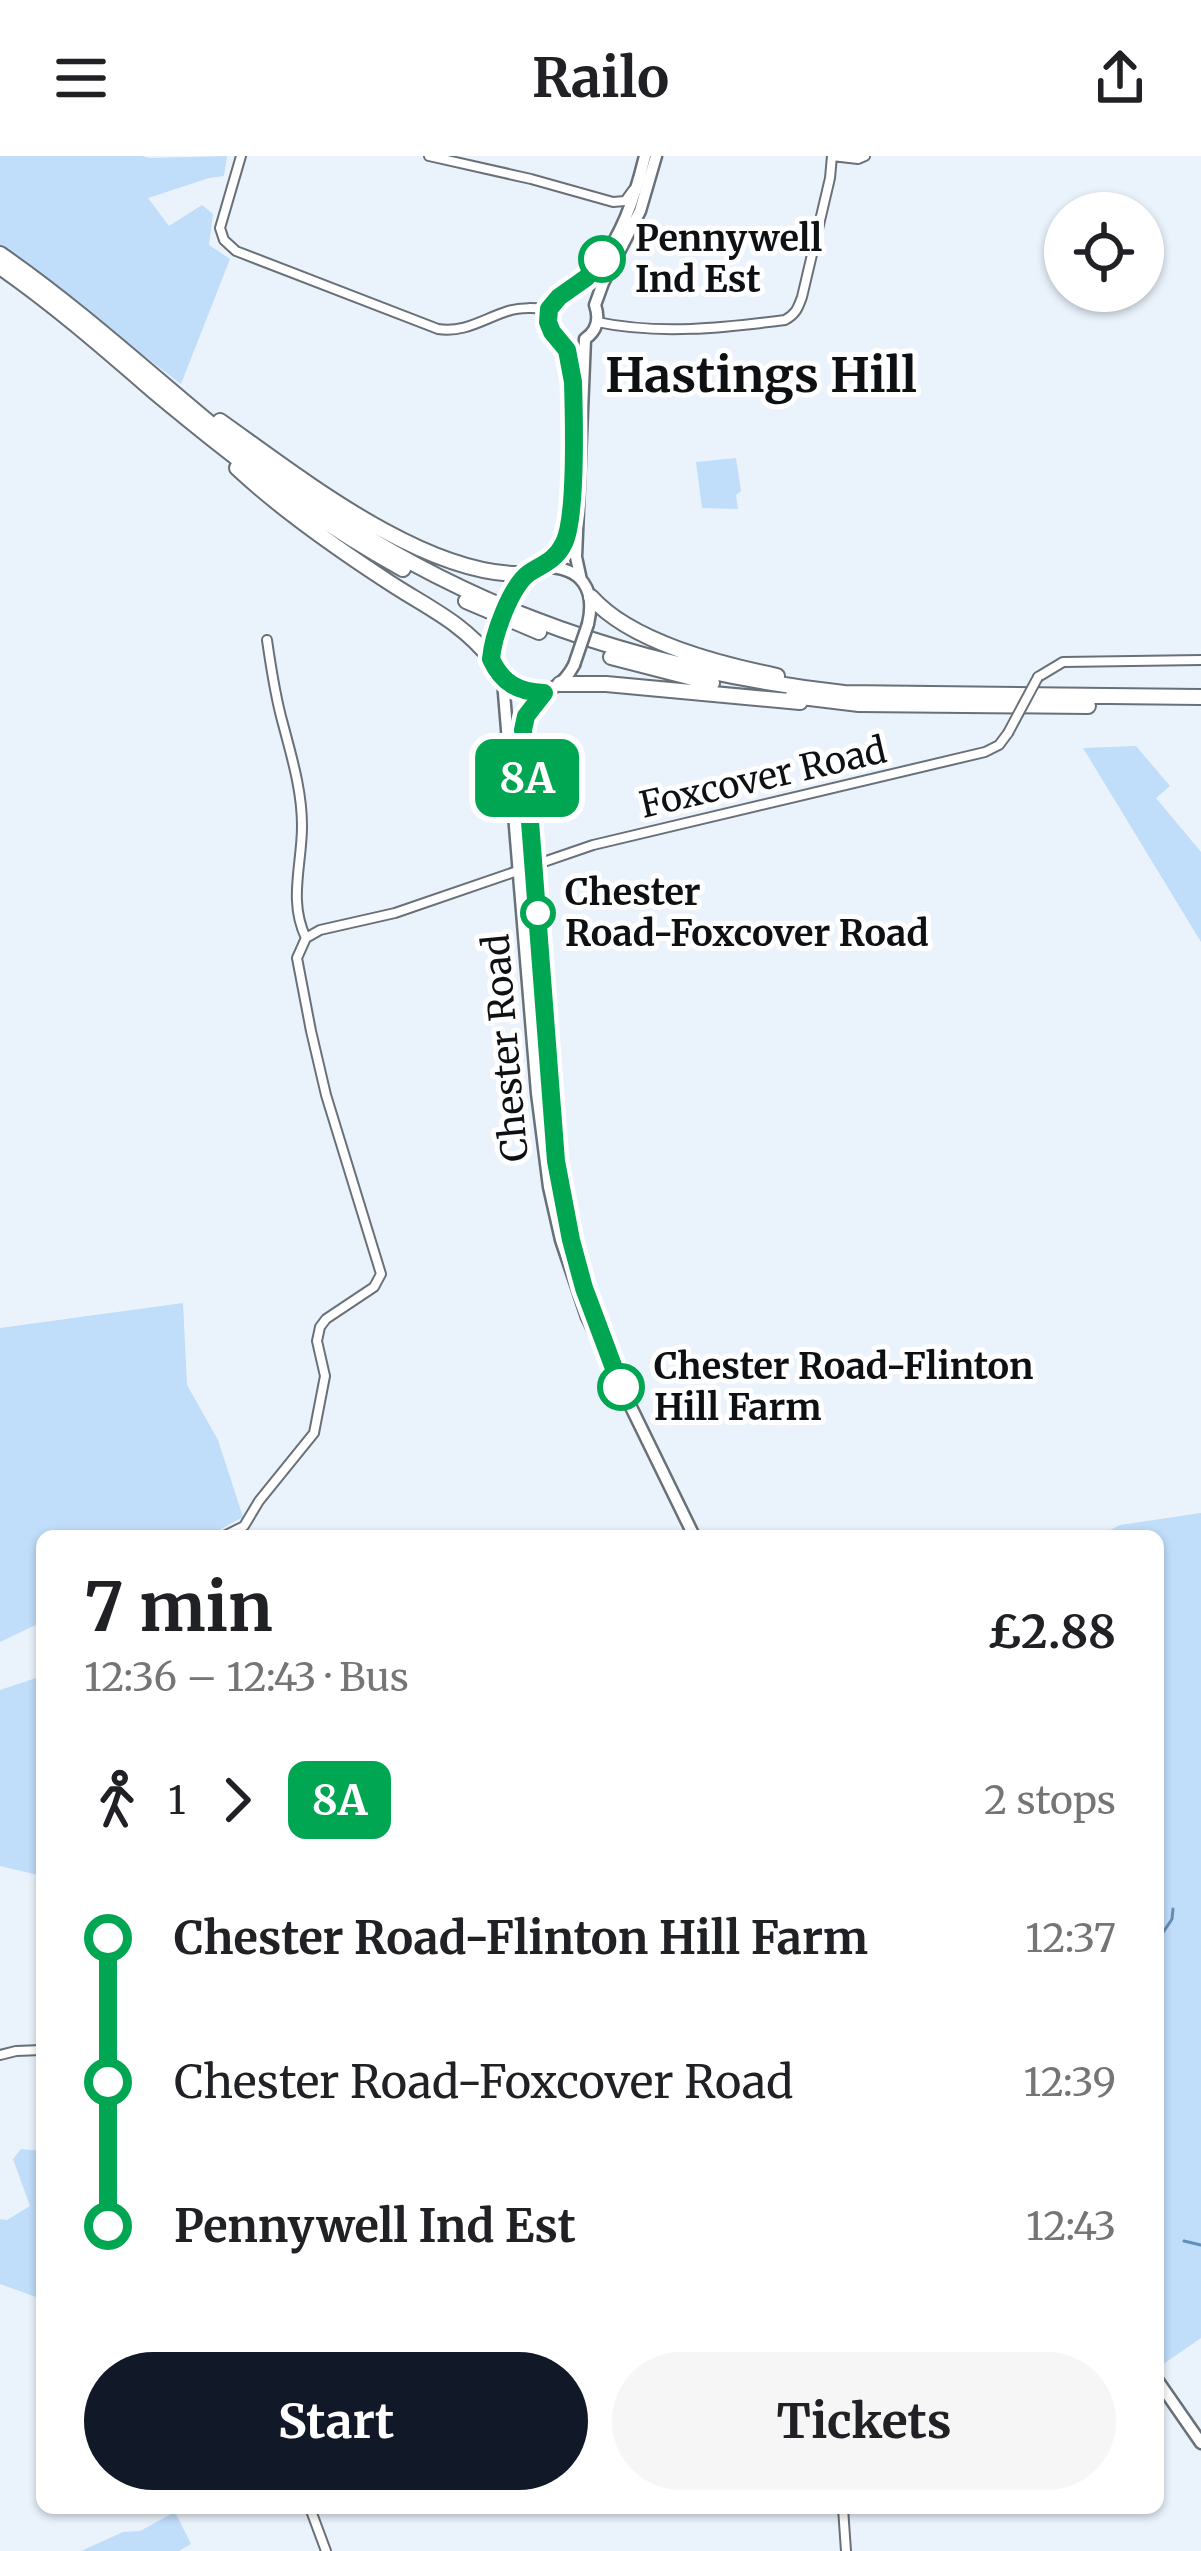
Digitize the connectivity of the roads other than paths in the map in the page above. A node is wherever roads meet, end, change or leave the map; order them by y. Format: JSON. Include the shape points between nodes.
{"nodes":[{"id":1,"x":242,"y":156,"type":"edge"},
{"id":2,"x":429,"y":156,"type":"edge"},
{"id":3,"x":645,"y":156,"type":"edge"},
{"id":4,"x":656,"y":156,"type":"edge"},
{"id":5,"x":832,"y":156,"type":"edge"},
{"id":6,"x":866,"y":156,"type":"edge"},
{"id":7,"x":640,"y":178,"type":"junction"},
{"id":8,"x":613,"y":202,"type":"junction"},
{"id":9,"x":611,"y":245,"type":"junction"},
{"id":10,"x":0,"y":254,"type":"edge"},
{"id":11,"x":0,"y":268,"type":"edge"},
{"id":12,"x":565,"y":294,"type":"junction"},
{"id":13,"x":595,"y":305,"type":"junction"},
{"id":14,"x":549,"y":309,"type":"junction"},
{"id":15,"x":597,"y":322,"type":"junction"},
{"id":16,"x":560,"y":339,"type":"junction"},
{"id":17,"x":585,"y":340,"type":"junction"},
{"id":18,"x":136,"y":360,"type":"junction"},
{"id":19,"x":161,"y":397,"type":"junction"},
{"id":20,"x":543,"y":567,"type":"junction"},
{"id":21,"x":527,"y":574,"type":"junction"},
{"id":22,"x":581,"y":580,"type":"junction"},
{"id":23,"x":591,"y":597,"type":"junction"},
{"id":24,"x":267,"y":640,"type":"dead end"},
{"id":25,"x":491,"y":659,"type":"junction"},
{"id":26,"x":1201,"y":660,"type":"edge"},
{"id":27,"x":503,"y":680,"type":"junction"},
{"id":28,"x":560,"y":684,"type":"junction"},
{"id":29,"x":544,"y":693,"type":"junction"},
{"id":30,"x":901,"y":696,"type":"junction"},
{"id":31,"x":1201,"y":697,"type":"edge"},
{"id":32,"x":859,"y":704,"type":"junction"},
{"id":33,"x":1201,"y":706,"type":"edge"},
{"id":34,"x":535,"y":866,"type":"junction"},
{"id":35,"x":520,"y":871,"type":"junction"},
{"id":36,"x":305,"y":938,"type":"junction"},
{"id":37,"x":626,"y":1396,"type":"junction"},
{"id":38,"x":236,"y":1530,"type":"edge"},
{"id":39,"x":691,"y":1530,"type":"edge"},
{"id":40,"x":36,"y":2050,"type":"edge"},
{"id":41,"x":0,"y":2056,"type":"edge"},
{"id":42,"x":1164,"y":2390,"type":"edge"},
{"id":43,"x":1201,"y":2443,"type":"edge"},
{"id":44,"x":312,"y":2514,"type":"edge"},
{"id":45,"x":843,"y":2514,"type":"edge"},
{"id":46,"x":326,"y":2551,"type":"edge"},
{"id":47,"x":846,"y":2551,"type":"edge"}],
"edges":[{"from":1,"to":14,"type":"street","via":[[220,228],[236,251],[438,329]]},
{"from":2,"to":8,"type":"street"},
{"from":3,"to":7,"type":"main road"},
{"from":4,"to":13,"type":"main road","via":[[640,211]]},
{"from":5,"to":6,"type":"street"},
{"from":5,"to":15,"type":"street","via":[[792,316],[715,329]]},
{"from":7,"to":8,"type":"street","via":[[625,201]]},
{"from":7,"to":9,"type":"main road"},
{"from":8,"to":9,"type":"street","via":[[621,214]]},
{"from":9,"to":12,"type":"main road"},
{"from":10,"to":18,"type":"highway"},
{"from":11,"to":19,"type":"highway"},
{"from":12,"to":13,"type":"main road"},
{"from":12,"to":14,"type":"main road"},
{"from":13,"to":15,"type":"main road"},
{"from":14,"to":16,"type":"main road"},
{"from":15,"to":17,"type":"main road"},
{"from":16,"to":17,"type":"main road"},
{"from":16,"to":20,"type":"main road","via":[[573,382],[569,524]]},
{"from":17,"to":22,"type":"main road"},
{"from":18,"to":21,"type":"highway","via":[[346,508],[464,565]]},
{"from":18,"to":30,"type":"highway","via":[[297,491],[376,542],[540,623],[700,671]]},
{"from":19,"to":25,"type":"highway","via":[[254,484],[457,623]]},
{"from":19,"to":32,"type":"highway","via":[[345,535],[497,615],[681,676]]},
{"from":20,"to":21,"type":"main road"},
{"from":20,"to":22,"type":"main road"},
{"from":21,"to":25,"type":"main road","bridge":true},
{"from":22,"to":23,"type":"main road"},
{"from":23,"to":28,"type":"main road","bridge":true,"via":[[574,665]]},
{"from":23,"to":30,"type":"highway","via":[[619,622],[730,664]]},
{"from":24,"to":36,"type":"street","via":[[301,799],[295,895]]},
{"from":25,"to":27,"type":"main road"},
{"from":26,"to":34,"type":"street","name":"Foxcover Road","bridge":true,"via":[[1064,662],[1038,677],[1008,733],[986,752],[593,845]]},
{"from":27,"to":29,"type":"main road"},
{"from":27,"to":35,"type":"main road","name":"Chester Road"},
{"from":28,"to":29,"type":"main road"},
{"from":28,"to":32,"type":"highway"},
{"from":29,"to":34,"type":"main road","name":"Chester Road","via":[[523,730]]},
{"from":30,"to":31,"type":"highway"},
{"from":32,"to":33,"type":"highway"},
{"from":34,"to":35,"type":"street","name":"Foxcover Road"},
{"from":34,"to":37,"type":"main road","name":"Chester Road","via":[[561,1189],[584,1288]]},
{"from":35,"to":36,"type":"street","name":"Foxcover Road"},
{"from":35,"to":37,"type":"main road","name":"Chester Road","via":[[549,1186],[577,1291]]},
{"from":36,"to":38,"type":"street","via":[[297,958],[311,1031],[381,1274],[320,1327],[325,1376],[314,1433]]},
{"from":37,"to":39,"type":"main road","name":"Chester Road"},
{"from":40,"to":41,"type":"street"},
{"from":42,"to":43,"type":"main road"},
{"from":44,"to":46,"type":"street"},
{"from":45,"to":47,"type":"street"}]}
